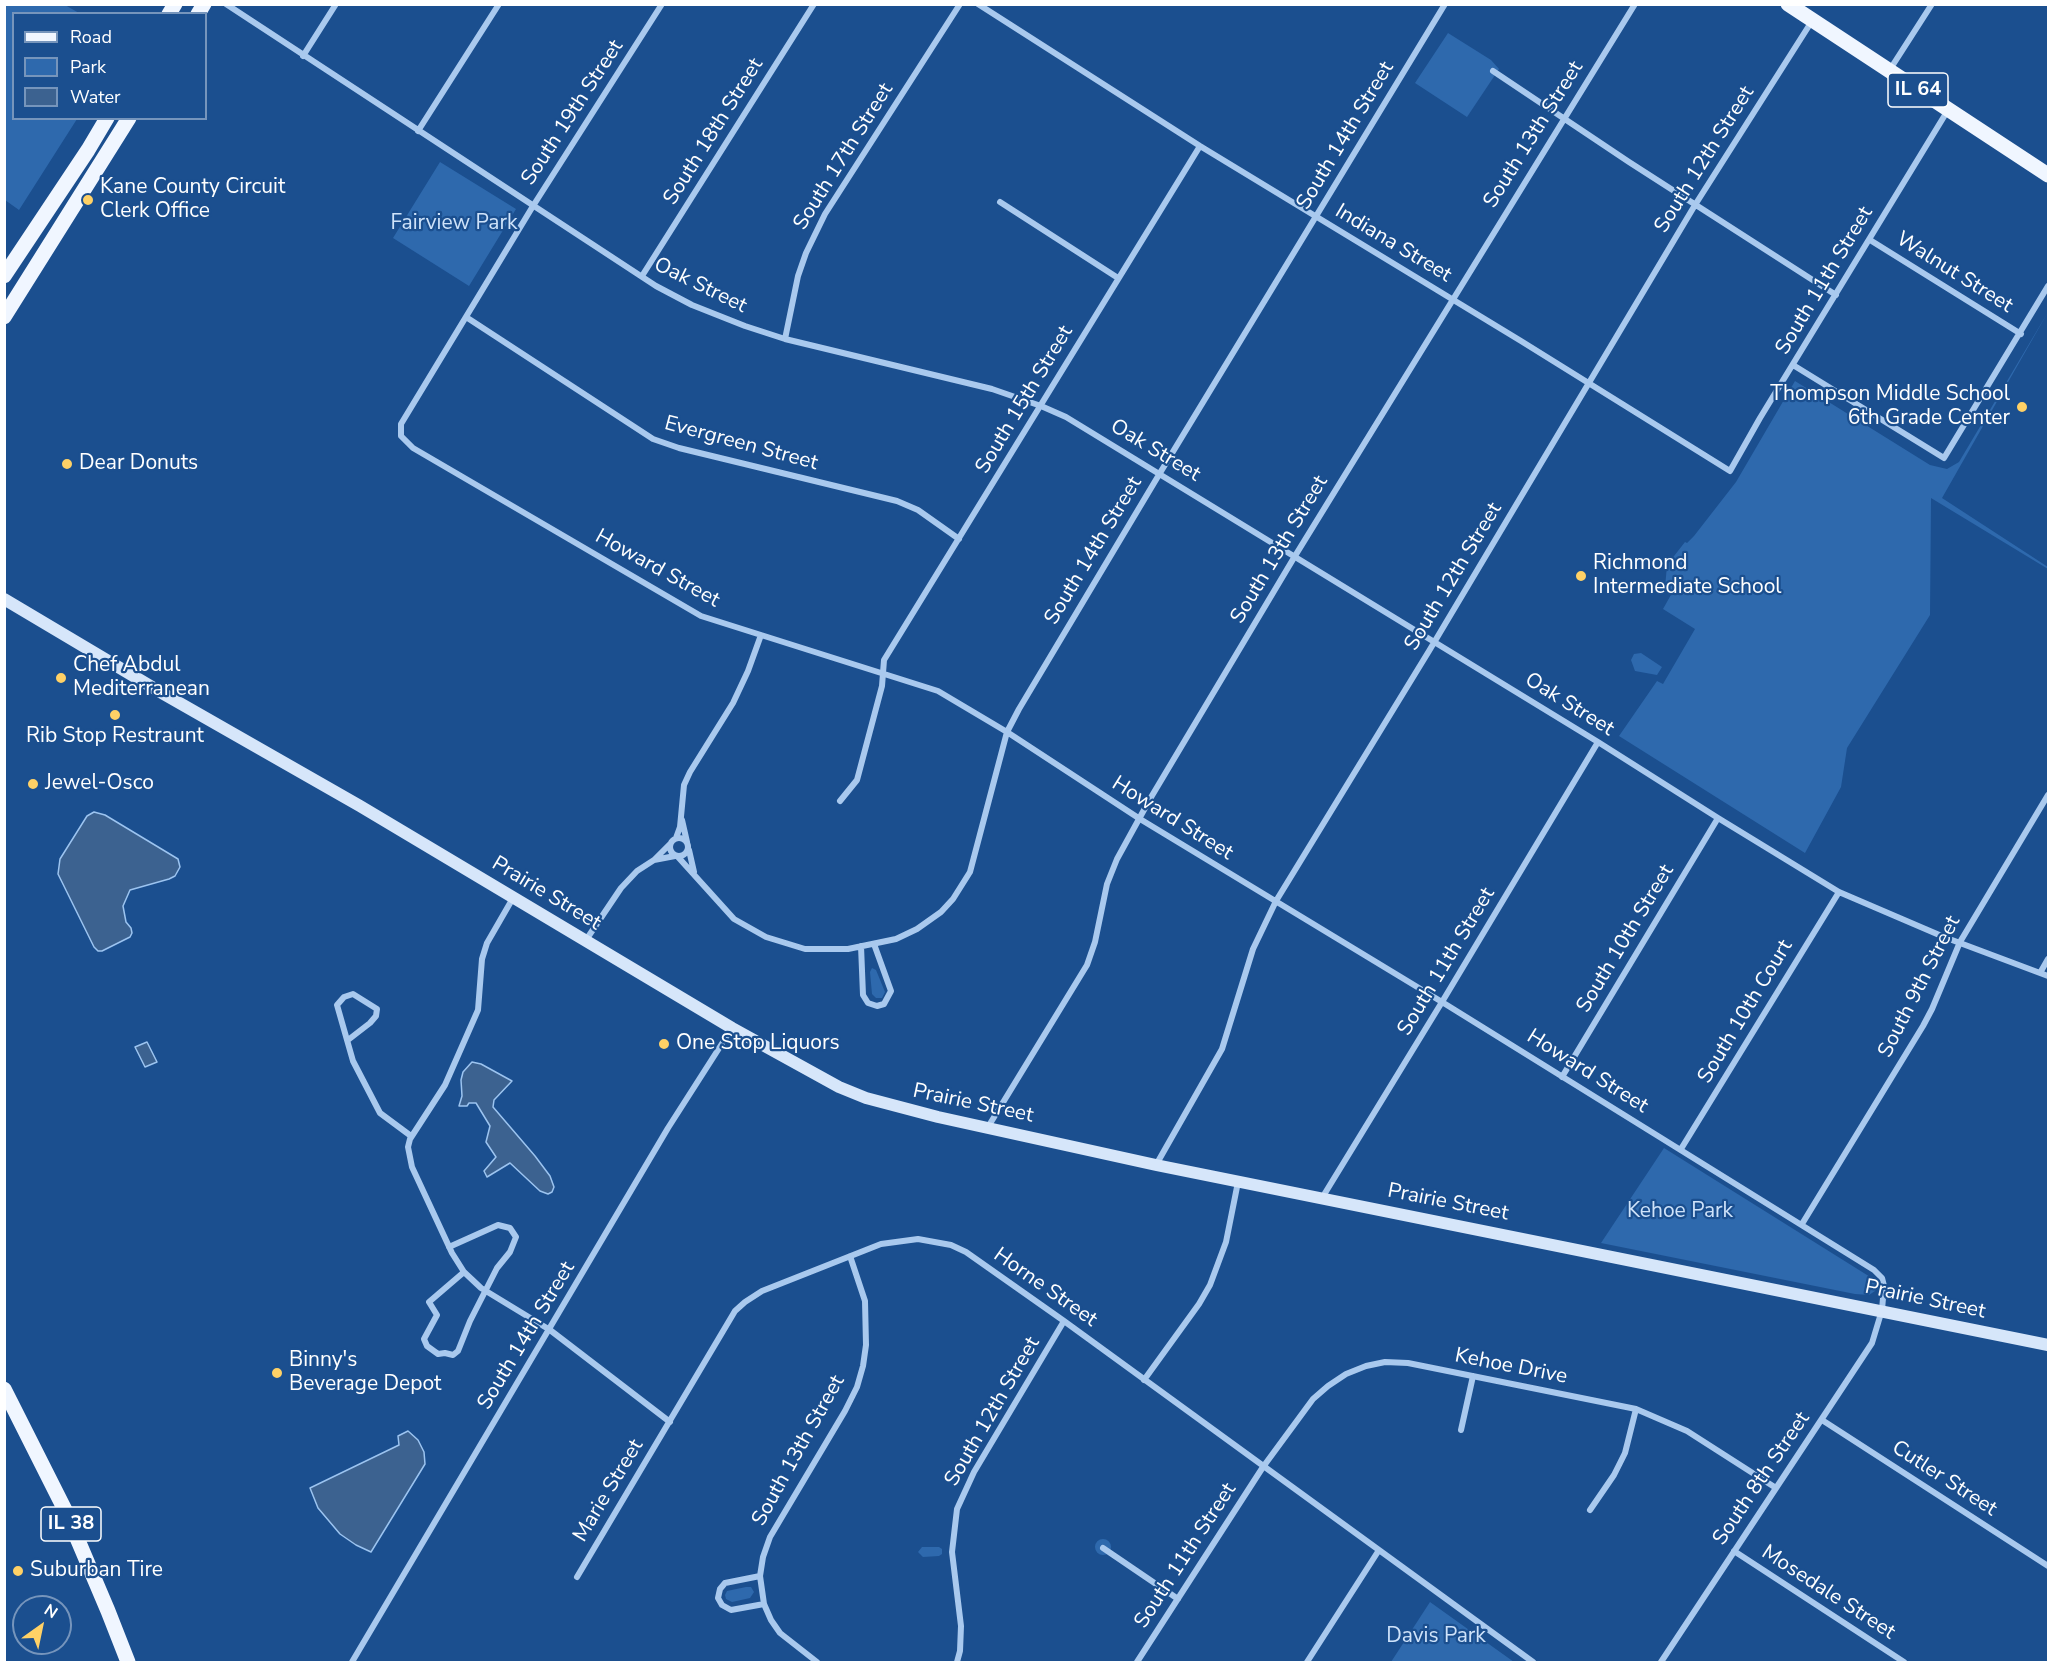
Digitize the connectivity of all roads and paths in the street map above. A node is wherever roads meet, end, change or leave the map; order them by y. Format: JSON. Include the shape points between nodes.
{"nodes":[{"id":1,"x":226,"y":4,"type":"edge"},
{"id":2,"x":336,"y":4,"type":"edge"},
{"id":3,"x":499,"y":4,"type":"edge"},
{"id":4,"x":662,"y":4,"type":"edge"},
{"id":5,"x":814,"y":4,"type":"edge"},
{"id":6,"x":960,"y":4,"type":"edge"},
{"id":7,"x":978,"y":4,"type":"edge"},
{"id":8,"x":1445,"y":4,"type":"edge"},
{"id":9,"x":1635,"y":4,"type":"edge"},
{"id":10,"x":1788,"y":4,"type":"edge"},
{"id":11,"x":1932,"y":4,"type":"edge"},
{"id":12,"x":1812,"y":21,"type":"junction"},
{"id":13,"x":303,"y":56,"type":"junction"},
{"id":14,"x":1493,"y":71,"type":"dead end"},
{"id":15,"x":1888,"y":71,"type":"junction"},
{"id":16,"x":1948,"y":110,"type":"junction"},
{"id":17,"x":1564,"y":118,"type":"junction"},
{"id":18,"x":106,"y":120,"type":"edge"},
{"id":19,"x":128,"y":120,"type":"edge"},
{"id":20,"x":418,"y":131,"type":"junction"},
{"id":21,"x":1200,"y":146,"type":"junction"},
{"id":22,"x":2049,"y":175,"type":"edge"},
{"id":23,"x":1000,"y":202,"type":"dead end"},
{"id":24,"x":1695,"y":205,"type":"junction"},
{"id":25,"x":533,"y":206,"type":"junction"},
{"id":26,"x":1316,"y":217,"type":"junction"},
{"id":27,"x":1870,"y":240,"type":"junction"},
{"id":28,"x":4,"y":276,"type":"edge"},
{"id":29,"x":642,"y":276,"type":"junction"},
{"id":30,"x":1118,"y":278,"type":"junction"},
{"id":31,"x":2049,"y":286,"type":"edge"},
{"id":32,"x":1836,"y":295,"type":"junction"},
{"id":33,"x":1453,"y":300,"type":"junction"},
{"id":34,"x":4,"y":316,"type":"edge"},
{"id":35,"x":466,"y":317,"type":"junction"},
{"id":36,"x":2021,"y":334,"type":"junction"},
{"id":37,"x":785,"y":339,"type":"junction"},
{"id":38,"x":1793,"y":365,"type":"junction"},
{"id":39,"x":1588,"y":384,"type":"junction"},
{"id":40,"x":1041,"y":406,"type":"junction"},
{"id":41,"x":401,"y":424,"type":"joint"},
{"id":42,"x":1731,"y":470,"type":"joint"},
{"id":43,"x":1160,"y":473,"type":"junction"},
{"id":44,"x":959,"y":539,"type":"junction"},
{"id":45,"x":1295,"y":556,"type":"junction"},
{"id":46,"x":4,"y":599,"type":"edge"},
{"id":47,"x":761,"y":635,"type":"junction"},
{"id":48,"x":1435,"y":642,"type":"junction"},
{"id":49,"x":883,"y":672,"type":"junction"},
{"id":50,"x":1007,"y":732,"type":"junction"},
{"id":51,"x":1598,"y":742,"type":"junction"},
{"id":52,"x":2049,"y":795,"type":"edge"},
{"id":53,"x":840,"y":801,"type":"dead end"},
{"id":54,"x":681,"y":811,"type":"junction"},
{"id":55,"x":1718,"y":818,"type":"junction"},
{"id":56,"x":1140,"y":819,"type":"junction"},
{"id":57,"x":676,"y":838,"type":"junction"},
{"id":58,"x":687,"y":842,"type":"junction"},
{"id":59,"x":670,"y":844,"type":"junction"},
{"id":60,"x":688,"y":849,"type":"junction"},
{"id":61,"x":677,"y":856,"type":"junction"},
{"id":62,"x":654,"y":860,"type":"junction"},
{"id":63,"x":695,"y":875,"type":"junction"},
{"id":64,"x":1839,"y":892,"type":"junction"},
{"id":65,"x":514,"y":897,"type":"junction"},
{"id":66,"x":1276,"y":902,"type":"junction"},
{"id":67,"x":586,"y":940,"type":"junction"},
{"id":68,"x":1960,"y":942,"type":"junction"},
{"id":69,"x":874,"y":944,"type":"junction"},
{"id":70,"x":861,"y":946,"type":"junction"},
{"id":71,"x":2049,"y":959,"type":"edge"},
{"id":72,"x":2040,"y":973,"type":"junction"},
{"id":73,"x":2049,"y":976,"type":"edge"},
{"id":74,"x":1442,"y":1002,"type":"junction"},
{"id":75,"x":732,"y":1028,"type":"junction"},
{"id":76,"x":348,"y":1040,"type":"junction"},
{"id":77,"x":1562,"y":1077,"type":"junction"},
{"id":78,"x":988,"y":1127,"type":"junction"},
{"id":79,"x":411,"y":1136,"type":"junction"},
{"id":80,"x":1681,"y":1149,"type":"junction"},
{"id":81,"x":1156,"y":1165,"type":"junction"},
{"id":82,"x":1238,"y":1182,"type":"junction"},
{"id":83,"x":1322,"y":1198,"type":"junction"},
{"id":84,"x":1802,"y":1224,"type":"junction"},
{"id":85,"x":449,"y":1246,"type":"junction"},
{"id":86,"x":850,"y":1256,"type":"junction"},
{"id":87,"x":464,"y":1272,"type":"junction"},
{"id":88,"x":486,"y":1291,"type":"junction"},
{"id":89,"x":1882,"y":1310,"type":"junction"},
{"id":90,"x":1064,"y":1322,"type":"junction"},
{"id":91,"x":550,"y":1330,"type":"junction"},
{"id":92,"x":2049,"y":1345,"type":"edge"},
{"id":93,"x":1473,"y":1376,"type":"junction"},
{"id":94,"x":1144,"y":1380,"type":"junction"},
{"id":95,"x":4,"y":1389,"type":"edge"},
{"id":96,"x":1636,"y":1409,"type":"junction"},
{"id":97,"x":1822,"y":1420,"type":"junction"},
{"id":98,"x":670,"y":1422,"type":"junction"},
{"id":99,"x":1461,"y":1430,"type":"dead end"},
{"id":100,"x":1263,"y":1467,"type":"junction"},
{"id":101,"x":1776,"y":1488,"type":"junction"},
{"id":102,"x":1590,"y":1510,"type":"dead end"},
{"id":103,"x":1103,"y":1548,"type":"dead end"},
{"id":104,"x":1379,"y":1550,"type":"junction"},
{"id":105,"x":1734,"y":1551,"type":"junction"},
{"id":106,"x":2049,"y":1566,"type":"edge"},
{"id":107,"x":760,"y":1576,"type":"junction"},
{"id":108,"x":577,"y":1577,"type":"dead end"},
{"id":109,"x":1178,"y":1599,"type":"junction"},
{"id":110,"x":764,"y":1604,"type":"junction"},
{"id":111,"x":128,"y":1662,"type":"edge"},
{"id":112,"x":352,"y":1662,"type":"edge"},
{"id":113,"x":817,"y":1662,"type":"edge"},
{"id":114,"x":957,"y":1662,"type":"edge"},
{"id":115,"x":1137,"y":1662,"type":"edge"},
{"id":116,"x":1306,"y":1662,"type":"edge"},
{"id":117,"x":1533,"y":1662,"type":"edge"},
{"id":118,"x":1661,"y":1662,"type":"edge"},
{"id":119,"x":1904,"y":1662,"type":"edge"}],
"edges":[{"from":1,"to":13,"type":"street","name":"Oak Street"},
{"from":2,"to":13,"type":"street"},
{"from":3,"to":20,"type":"street"},
{"from":4,"to":25,"type":"street","name":"South 19th Street"},
{"from":5,"to":29,"type":"street","name":"South 18th Street"},
{"from":6,"to":37,"type":"street","name":"South 17th Street","via":[[825,214],[798,276]]},
{"from":7,"to":21,"type":"street","name":"Indiana Street"},
{"from":8,"to":26,"type":"street","name":"South 14th Street"},
{"from":9,"to":17,"type":"street","name":"South 13th Street"},
{"from":10,"to":12,"type":"main road","number":"IL 64"},
{"from":11,"to":15,"type":"street"},
{"from":12,"to":15,"type":"main road","number":"IL 64"},
{"from":12,"to":24,"type":"street","name":"South 12th Street"},
{"from":13,"to":20,"type":"street","name":"Oak Street"},
{"from":14,"to":17,"type":"street"},
{"from":15,"to":16,"type":"main road","number":"IL 64"},
{"from":16,"to":22,"type":"main road","number":"IL 64"},
{"from":16,"to":27,"type":"street","name":"South 11th Street"},
{"from":17,"to":24,"type":"street"},
{"from":17,"to":33,"type":"street","name":"South 13th Street"},
{"from":18,"to":28,"type":"main road"},
{"from":19,"to":34,"type":"main road"},
{"from":20,"to":25,"type":"street","name":"Oak Street"},
{"from":21,"to":26,"type":"street","name":"Indiana Street"},
{"from":21,"to":30,"type":"street","name":"South 15th Street"},
{"from":23,"to":30,"type":"street"},
{"from":24,"to":32,"type":"street"},
{"from":24,"to":39,"type":"street","name":"South 12th Street"},
{"from":25,"to":29,"type":"street","name":"Oak Street"},
{"from":25,"to":35,"type":"street","name":"South 19th Street"},
{"from":26,"to":33,"type":"street","name":"Indiana Street"},
{"from":26,"to":43,"type":"street","name":"South 14th Street"},
{"from":27,"to":32,"type":"street","name":"South 11th Street"},
{"from":27,"to":36,"type":"street","name":"Walnut Street"},
{"from":29,"to":37,"type":"street","name":"Oak Street","via":[[692,305]]},
{"from":30,"to":40,"type":"street","name":"South 15th Street"},
{"from":31,"to":36,"type":"street"},
{"from":32,"to":38,"type":"street","name":"South 11th Street"},
{"from":33,"to":39,"type":"street","name":"Indiana Street"},
{"from":33,"to":45,"type":"street","name":"South 13th Street"},
{"from":35,"to":41,"type":"street","name":"South 19th Street"},
{"from":35,"to":44,"type":"street","name":"Evergreen Street","via":[[653,439],[897,501],[918,510]]},
{"from":36,"to":38,"type":"street","via":[[1944,459]]},
{"from":37,"to":40,"type":"street","name":"Oak Street","via":[[965,382]]},
{"from":38,"to":42,"type":"street","name":"South 11th Street"},
{"from":39,"to":42,"type":"street","name":"Indiana Street"},
{"from":39,"to":48,"type":"street","name":"South 12th Street"},
{"from":40,"to":43,"type":"street","name":"Oak Street"},
{"from":40,"to":44,"type":"street","name":"South 15th Street"},
{"from":41,"to":47,"type":"street","name":"Howard Street","via":[[401,436],[413,448],[701,616]]},
{"from":43,"to":45,"type":"street","name":"Oak Street"},
{"from":43,"to":50,"type":"street","name":"South 14th Street"},
{"from":44,"to":49,"type":"street","name":"South 15th Street","via":[[884,660]]},
{"from":45,"to":48,"type":"street","name":"Oak Street"},
{"from":45,"to":56,"type":"street","name":"South 13th Street"},
{"from":46,"to":65,"type":"street","name":"Prairie Street"},
{"from":47,"to":49,"type":"street","name":"Howard Street"},
{"from":47,"to":54,"type":"street","via":[[733,703],[684,784]]},
{"from":48,"to":51,"type":"street","name":"Oak Street"},
{"from":48,"to":66,"type":"street","name":"South 12th Street"},
{"from":49,"to":50,"type":"street","name":"Howard Street","via":[[938,691]]},
{"from":49,"to":53,"type":"street","name":"South 15th Street","via":[[858,780]]},
{"from":50,"to":56,"type":"street","name":"Howard Street"},
{"from":50,"to":69,"type":"street","name":"South 14th Street","via":[[976,854],[961,888],[941,912],[917,929]]},
{"from":51,"to":55,"type":"street","name":"Oak Street"},
{"from":51,"to":74,"type":"street","name":"South 11th Street"},
{"from":52,"to":68,"type":"street","name":"South 9th Street"},
{"from":54,"to":57,"type":"street"},
{"from":54,"to":58,"type":"street"},
{"from":55,"to":64,"type":"street","name":"Oak Street"},
{"from":55,"to":77,"type":"street","name":"South 10th Street"},
{"from":56,"to":66,"type":"street","name":"Howard Street"},
{"from":56,"to":78,"type":"street","name":"South 13th Street","via":[[1107,884],[1087,965]]},
{"from":57,"to":58,"type":"street"},
{"from":57,"to":59,"type":"street"},
{"from":58,"to":60,"type":"street"},
{"from":59,"to":61,"type":"street","via":[[670,850]]},
{"from":59,"to":62,"type":"street"},
{"from":60,"to":61,"type":"street"},
{"from":60,"to":63,"type":"street","name":"South 14th Street"},
{"from":61,"to":62,"type":"street"},
{"from":61,"to":63,"type":"street","name":"South 14th Street"},
{"from":62,"to":67,"type":"street","via":[[621,888]]},
{"from":63,"to":70,"type":"street","name":"South 14th Street","via":[[734,919],[766,937],[805,949]]},
{"from":64,"to":68,"type":"street","name":"Oak Street"},
{"from":64,"to":80,"type":"street","name":"South 10th Court"},
{"from":65,"to":67,"type":"street","name":"Prairie Street"},
{"from":65,"to":79,"type":"street","via":[[487,943],[478,1011],[445,1085]]},
{"from":66,"to":74,"type":"street","name":"Howard Street"},
{"from":66,"to":81,"type":"street","name":"South 12th Street","via":[[1253,949],[1222,1049]]},
{"from":67,"to":75,"type":"street","name":"Prairie Street"},
{"from":68,"to":72,"type":"street","name":"Oak Street"},
{"from":68,"to":84,"type":"street","name":"South 9th Street","via":[[1923,1026]]},
{"from":69,"to":70,"type":"street","name":"South 14th Street"},
{"from":69,"to":70,"type":"street","via":[[891,991],[884,1004],[878,1006],[868,1003],[863,995]]},
{"from":71,"to":72,"type":"street"},
{"from":72,"to":73,"type":"street","name":"Oak Street"},
{"from":74,"to":77,"type":"street","name":"Howard Street"},
{"from":74,"to":83,"type":"street","name":"South 11th Street"},
{"from":75,"to":78,"type":"street","name":"Prairie Street","via":[[839,1087],[881,1104]]},
{"from":75,"to":91,"type":"street","name":"South 14th Street","via":[[668,1128]]},
{"from":76,"to":76,"type":"street","via":[[337,1005],[353,994],[377,1009],[370,1023]]},
{"from":76,"to":79,"type":"street","via":[[353,1061],[380,1113]]},
{"from":77,"to":80,"type":"street","name":"Howard Street"},
{"from":78,"to":81,"type":"street","name":"Prairie Street"},
{"from":79,"to":85,"type":"street","via":[[408,1147],[412,1167]]},
{"from":80,"to":84,"type":"street","name":"Howard Street"},
{"from":81,"to":82,"type":"street","name":"Prairie Street"},
{"from":82,"to":83,"type":"street","name":"Prairie Street"},
{"from":82,"to":94,"type":"street","via":[[1222,1255],[1210,1285]]},
{"from":83,"to":89,"type":"street","name":"Prairie Street"},
{"from":84,"to":89,"type":"street","name":"Howard Street","via":[[1882,1278]]},
{"from":85,"to":87,"type":"street"},
{"from":85,"to":88,"type":"street","via":[[498,1225],[510,1228],[516,1237],[513,1245]]},
{"from":86,"to":90,"type":"street","name":"Horne Street","via":[[900,1240],[951,1245]]},
{"from":86,"to":98,"type":"street","name":"Horne Street","via":[[762,1291],[735,1311]]},
{"from":86,"to":107,"type":"street","name":"South 13th Street","via":[[865,1301],[863,1366],[845,1411],[770,1537]]},
{"from":87,"to":88,"type":"street"},
{"from":87,"to":88,"type":"street","via":[[429,1302],[437,1315],[424,1339],[427,1346],[438,1354],[453,1355],[458,1351]]},
{"from":88,"to":91,"type":"street"},
{"from":89,"to":92,"type":"street","name":"Prairie Street"},
{"from":89,"to":97,"type":"street","name":"South 8th Street","via":[[1872,1343]]},
{"from":90,"to":94,"type":"street","name":"Horne Street"},
{"from":90,"to":114,"type":"street","name":"South 12th Street","via":[[974,1472],[957,1509],[952,1552],[961,1626]]},
{"from":91,"to":98,"type":"street"},
{"from":91,"to":112,"type":"street","name":"South 14th Street"},
{"from":93,"to":96,"type":"street","name":"Kehoe Drive"},
{"from":93,"to":99,"type":"street"},
{"from":93,"to":100,"type":"street","name":"Kehoe Drive","via":[[1385,1362],[1346,1374],[1313,1399]]},
{"from":94,"to":100,"type":"street","name":"Horne Street"},
{"from":95,"to":111,"type":"main road","number":"IL 38","via":[[66,1512]]},
{"from":96,"to":101,"type":"street","name":"Kehoe Drive","via":[[1687,1431]]},
{"from":96,"to":102,"type":"street","via":[[1625,1453]]},
{"from":97,"to":101,"type":"street","name":"South 8th Street"},
{"from":97,"to":106,"type":"street","name":"Cutler Street"},
{"from":98,"to":108,"type":"street","name":"Marie Street"},
{"from":100,"to":104,"type":"street","name":"Horne Street"},
{"from":100,"to":109,"type":"street","name":"South 11th Street"},
{"from":101,"to":105,"type":"street","name":"South 8th Street"},
{"from":103,"to":109,"type":"street"},
{"from":104,"to":116,"type":"street"},
{"from":104,"to":117,"type":"street","name":"Horne Street"},
{"from":105,"to":118,"type":"street","name":"South 8th Street"},
{"from":105,"to":119,"type":"street","name":"Mosedale Street"},
{"from":107,"to":110,"type":"street","name":"South 13th Street"},
{"from":107,"to":110,"type":"street","via":[[725,1583],[718,1598],[731,1610]]},
{"from":109,"to":115,"type":"street","name":"South 11th Street"},
{"from":110,"to":113,"type":"street","name":"South 13th Street","via":[[780,1633]]}]}
